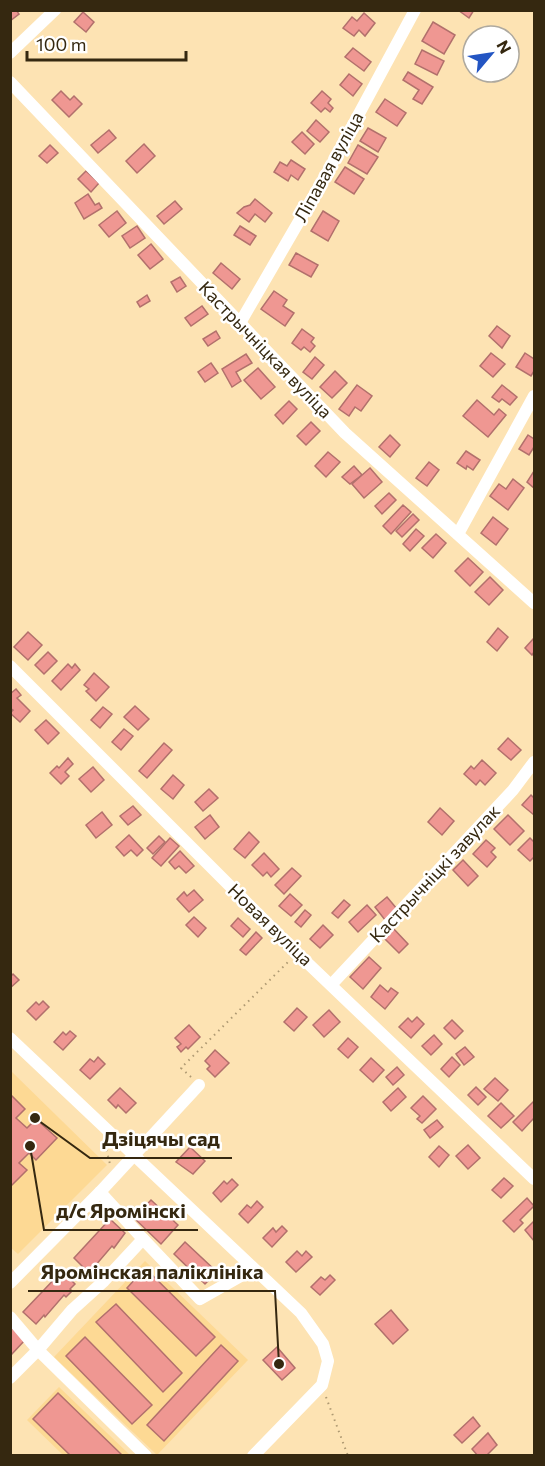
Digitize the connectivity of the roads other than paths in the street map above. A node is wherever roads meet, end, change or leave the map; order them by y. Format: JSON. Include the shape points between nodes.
{"nodes":[{"id":1,"x":55,"y":10,"type":"edge"},
{"id":2,"x":415,"y":10,"type":"edge"},
{"id":3,"x":10,"y":53,"type":"edge"},
{"id":4,"x":10,"y":82,"type":"edge"},
{"id":5,"x":240,"y":323,"type":"junction"},
{"id":6,"x":534,"y":396,"type":"edge"},
{"id":7,"x":458,"y":534,"type":"junction"},
{"id":8,"x":534,"y":603,"type":"edge"},
{"id":9,"x":10,"y":666,"type":"edge"},
{"id":10,"x":534,"y":762,"type":"edge"},
{"id":11,"x":332,"y":984,"type":"junction"},
{"id":12,"x":10,"y":1038,"type":"edge"},
{"id":13,"x":200,"y":1085,"type":"road end"},
{"id":14,"x":135,"y":1154,"type":"junction"},
{"id":15,"x":534,"y":1179,"type":"edge"},
{"id":16,"x":100,"y":1192,"type":"junction"},
{"id":17,"x":143,"y":1239,"type":"junction"},
{"id":18,"x":253,"y":1269,"type":"junction"},
{"id":19,"x":10,"y":1283,"type":"edge"},
{"id":20,"x":10,"y":1317,"type":"edge"},
{"id":21,"x":38,"y":1350,"type":"junction"},
{"id":22,"x":10,"y":1378,"type":"edge"},
{"id":23,"x":146,"y":1455,"type":"edge"},
{"id":24,"x":253,"y":1455,"type":"edge"}],
"edges":[{"from":1,"to":3,"type":"street"},
{"from":2,"to":5,"type":"street","name":"Ліпавая вуліца"},
{"from":4,"to":5,"type":"street","name":"Кастрычніцкая вуліца"},
{"from":5,"to":7,"type":"street","name":"Кастрычніцкая вуліца","via":[[345,433]]},
{"from":6,"to":7,"type":"street"},
{"from":7,"to":8,"type":"street","name":"Кастрычніцкая вуліца"},
{"from":9,"to":11,"type":"street","name":"Новая вуліца"},
{"from":10,"to":11,"type":"street","name":"Кастрычніцкі завулак","via":[[513,790]]},
{"from":11,"to":15,"type":"street","name":"Новая вуліца"},
{"from":12,"to":14,"type":"street"},
{"from":13,"to":14,"type":"street"},
{"from":14,"to":16,"type":"street"},
{"from":14,"to":18,"type":"street"},
{"from":16,"to":17,"type":"street"},
{"from":16,"to":19,"type":"street"},
{"from":17,"to":18,"type":"street","via":[[200,1299]]},
{"from":17,"to":21,"type":"street"},
{"from":18,"to":24,"type":"street","via":[[301,1313],[323,1344],[328,1361],[322,1385]]},
{"from":20,"to":21,"type":"street"},
{"from":21,"to":22,"type":"street"},
{"from":21,"to":23,"type":"street"}]}
